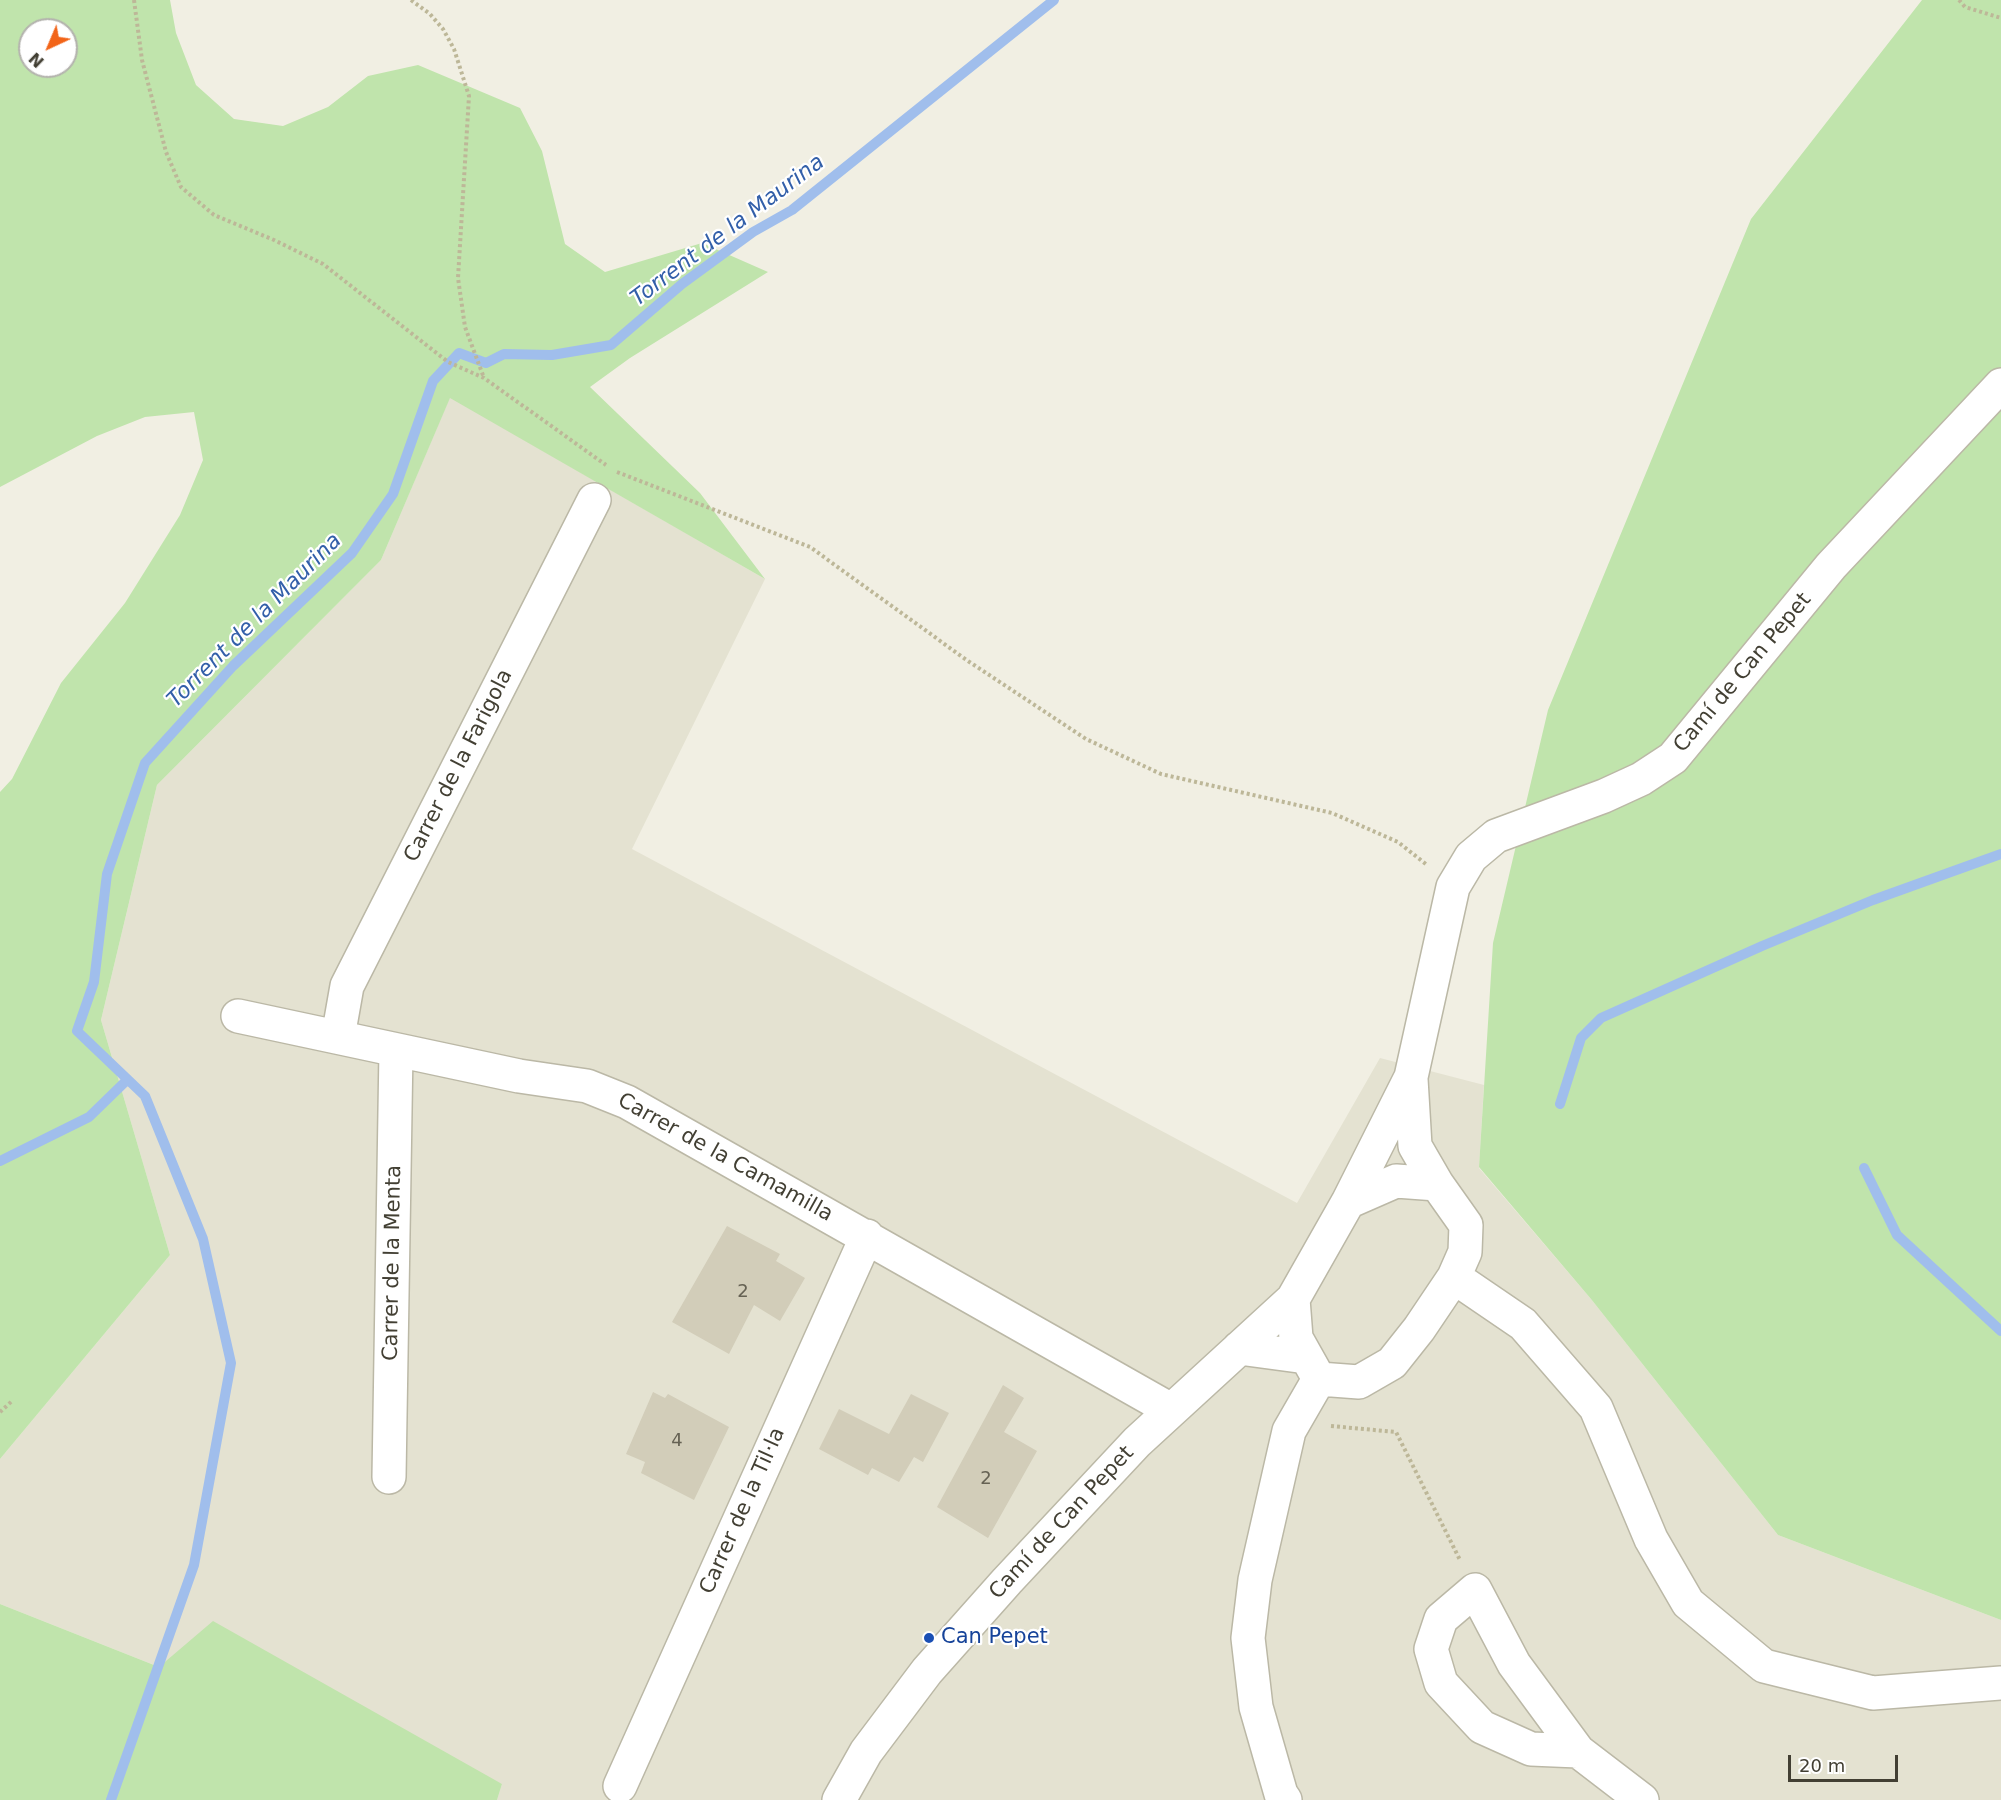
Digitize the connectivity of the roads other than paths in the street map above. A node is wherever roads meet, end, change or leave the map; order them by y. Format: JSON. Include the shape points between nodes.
{"nodes":[{"id":1,"x":2001,"y":385,"type":"edge"},
{"id":2,"x":594,"y":500,"type":"dead end"},
{"id":3,"x":237,"y":1016,"type":"dead end"},
{"id":4,"x":338,"y":1037,"type":"junction"},
{"id":5,"x":396,"y":1050,"type":"junction"},
{"id":6,"x":1411,"y":1077,"type":"junction"},
{"id":7,"x":1437,"y":1184,"type":"junction"},
{"id":8,"x":1348,"y":1202,"type":"junction"},
{"id":9,"x":867,"y":1236,"type":"junction"},
{"id":10,"x":1454,"y":1277,"type":"junction"},
{"id":11,"x":1293,"y":1299,"type":"junction"},
{"id":12,"x":1239,"y":1348,"type":"junction"},
{"id":13,"x":1313,"y":1368,"type":"junction"},
{"id":14,"x":1171,"y":1410,"type":"junction"},
{"id":15,"x":390,"y":1477,"type":"dead end"},
{"id":16,"x":2001,"y":1683,"type":"edge"},
{"id":17,"x":1578,"y":1751,"type":"junction"},
{"id":18,"x":620,"y":1786,"type":"dead end"},
{"id":19,"x":839,"y":1800,"type":"edge"},
{"id":20,"x":1285,"y":1800,"type":"edge"},
{"id":21,"x":1642,"y":1800,"type":"edge"}],
"edges":[{"from":1,"to":6,"type":"street","name":"Camí de Can Pepet","via":[[1831,566],[1673,758],[1604,796],[1496,836],[1471,857],[1453,887]]},
{"from":2,"to":4,"type":"street","name":"Carrer de la Farigola","via":[[347,986]]},
{"from":3,"to":4,"type":"street","name":"Carrer de la Camamilla"},
{"from":4,"to":5,"type":"street","name":"Carrer de la Camamilla"},
{"from":5,"to":9,"type":"street","name":"Carrer de la Camamilla","via":[[587,1086],[627,1102]]},
{"from":5,"to":15,"type":"street","name":"Carrer de la Menta"},
{"from":6,"to":7,"type":"street","name":"Camí de Can Pepet","via":[[1415,1146]]},
{"from":6,"to":8,"type":"street","name":"Camí de Can Pepet"},
{"from":7,"to":8,"type":"street","via":[[1396,1181]]},
{"from":7,"to":10,"type":"street","via":[[1466,1225],[1465,1252]]},
{"from":8,"to":11,"type":"street"},
{"from":9,"to":14,"type":"street","name":"Carrer de la Camamilla"},
{"from":9,"to":18,"type":"street","name":"Carrer de la Til·la"},
{"from":10,"to":13,"type":"street","via":[[1392,1363],[1359,1382]]},
{"from":10,"to":16,"type":"street","via":[[1523,1324],[1596,1408],[1651,1539],[1688,1603],[1764,1666],[1874,1694]]},
{"from":11,"to":12,"type":"street","name":"Camí de Can Pepet"},
{"from":11,"to":13,"type":"street","via":[[1296,1338]]},
{"from":12,"to":13,"type":"street"},
{"from":12,"to":14,"type":"street","name":"Camí de Can Pepet"},
{"from":13,"to":20,"type":"street","via":[[1289,1431],[1255,1580],[1248,1638],[1256,1707]]},
{"from":14,"to":19,"type":"street","name":"Camí de Can Pepet","via":[[1007,1581],[927,1671],[866,1752]]},
{"from":17,"to":17,"type":"street","via":[[1514,1664],[1475,1590],[1441,1619],[1431,1648],[1441,1683],[1482,1727],[1531,1749]]},
{"from":17,"to":21,"type":"street"}]}
